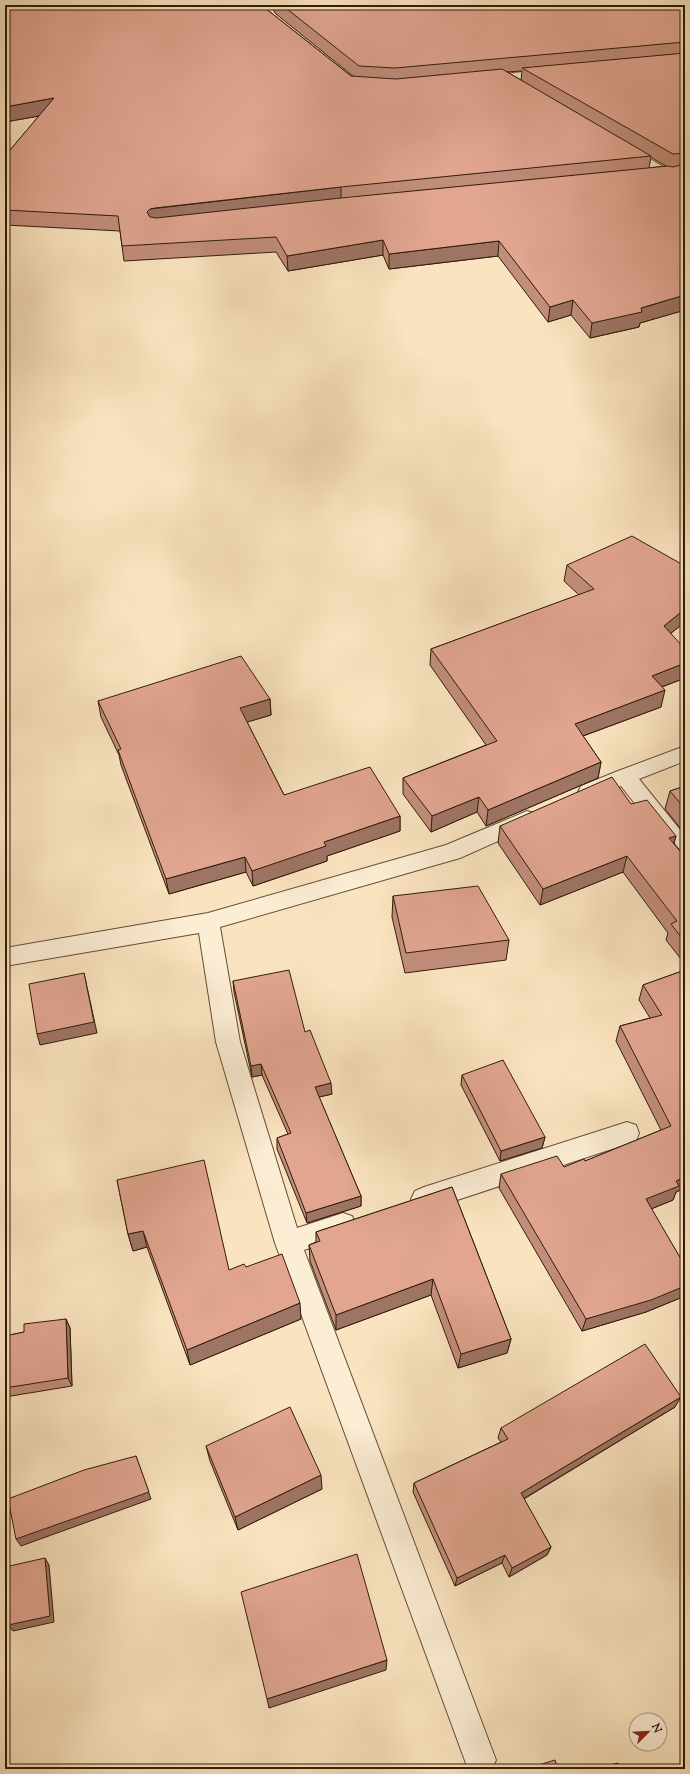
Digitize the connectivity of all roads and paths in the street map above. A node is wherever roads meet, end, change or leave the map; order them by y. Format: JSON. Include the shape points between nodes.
{"nodes":[{"id":1,"x":566,"y":72,"type":"edge"},
{"id":2,"x":503,"y":78,"type":"junction"},
{"id":3,"x":487,"y":79,"type":"edge"},
{"id":4,"x":524,"y":90,"type":"edge"},
{"id":5,"x":613,"y":142,"type":"edge"},
{"id":6,"x":685,"y":173,"type":"edge"},
{"id":7,"x":668,"y":175,"type":"junction"},
{"id":8,"x":644,"y":177,"type":"edge"},
{"id":9,"x":685,"y":186,"type":"edge"},
{"id":10,"x":685,"y":753,"type":"edge"},
{"id":11,"x":625,"y":776,"type":"junction"},
{"id":12,"x":567,"y":801,"type":"edge"},
{"id":13,"x":546,"y":811,"type":"edge"},
{"id":14,"x":685,"y":851,"type":"edge"},
{"id":15,"x":208,"y":922,"type":"junction"},
{"id":16,"x":5,"y":957,"type":"edge"},
{"id":17,"x":627,"y":1133,"type":"dead end"},
{"id":18,"x":401,"y":1206,"type":"edge"},
{"id":19,"x":363,"y":1218,"type":"edge"},
{"id":20,"x":288,"y":1243,"type":"junction"},
{"id":21,"x":480,"y":1760,"type":"dead end"}],
"edges":[{"from":1,"to":2,"type":"street"},
{"from":2,"to":3,"type":"street"},
{"from":2,"to":4,"type":"street"},
{"from":5,"to":7,"type":"street"},
{"from":6,"to":7,"type":"street"},
{"from":7,"to":8,"type":"street"},
{"from":7,"to":9,"type":"street"},
{"from":10,"to":11,"type":"street"},
{"from":11,"to":12,"type":"street"},
{"from":11,"to":14,"type":"street"},
{"from":13,"to":15,"type":"street","via":[[452,852]]},
{"from":15,"to":16,"type":"street"},
{"from":15,"to":20,"type":"street","via":[[228,1042]]},
{"from":17,"to":18,"type":"street"},
{"from":19,"to":20,"type":"street"},
{"from":20,"to":21,"type":"street"}]}
